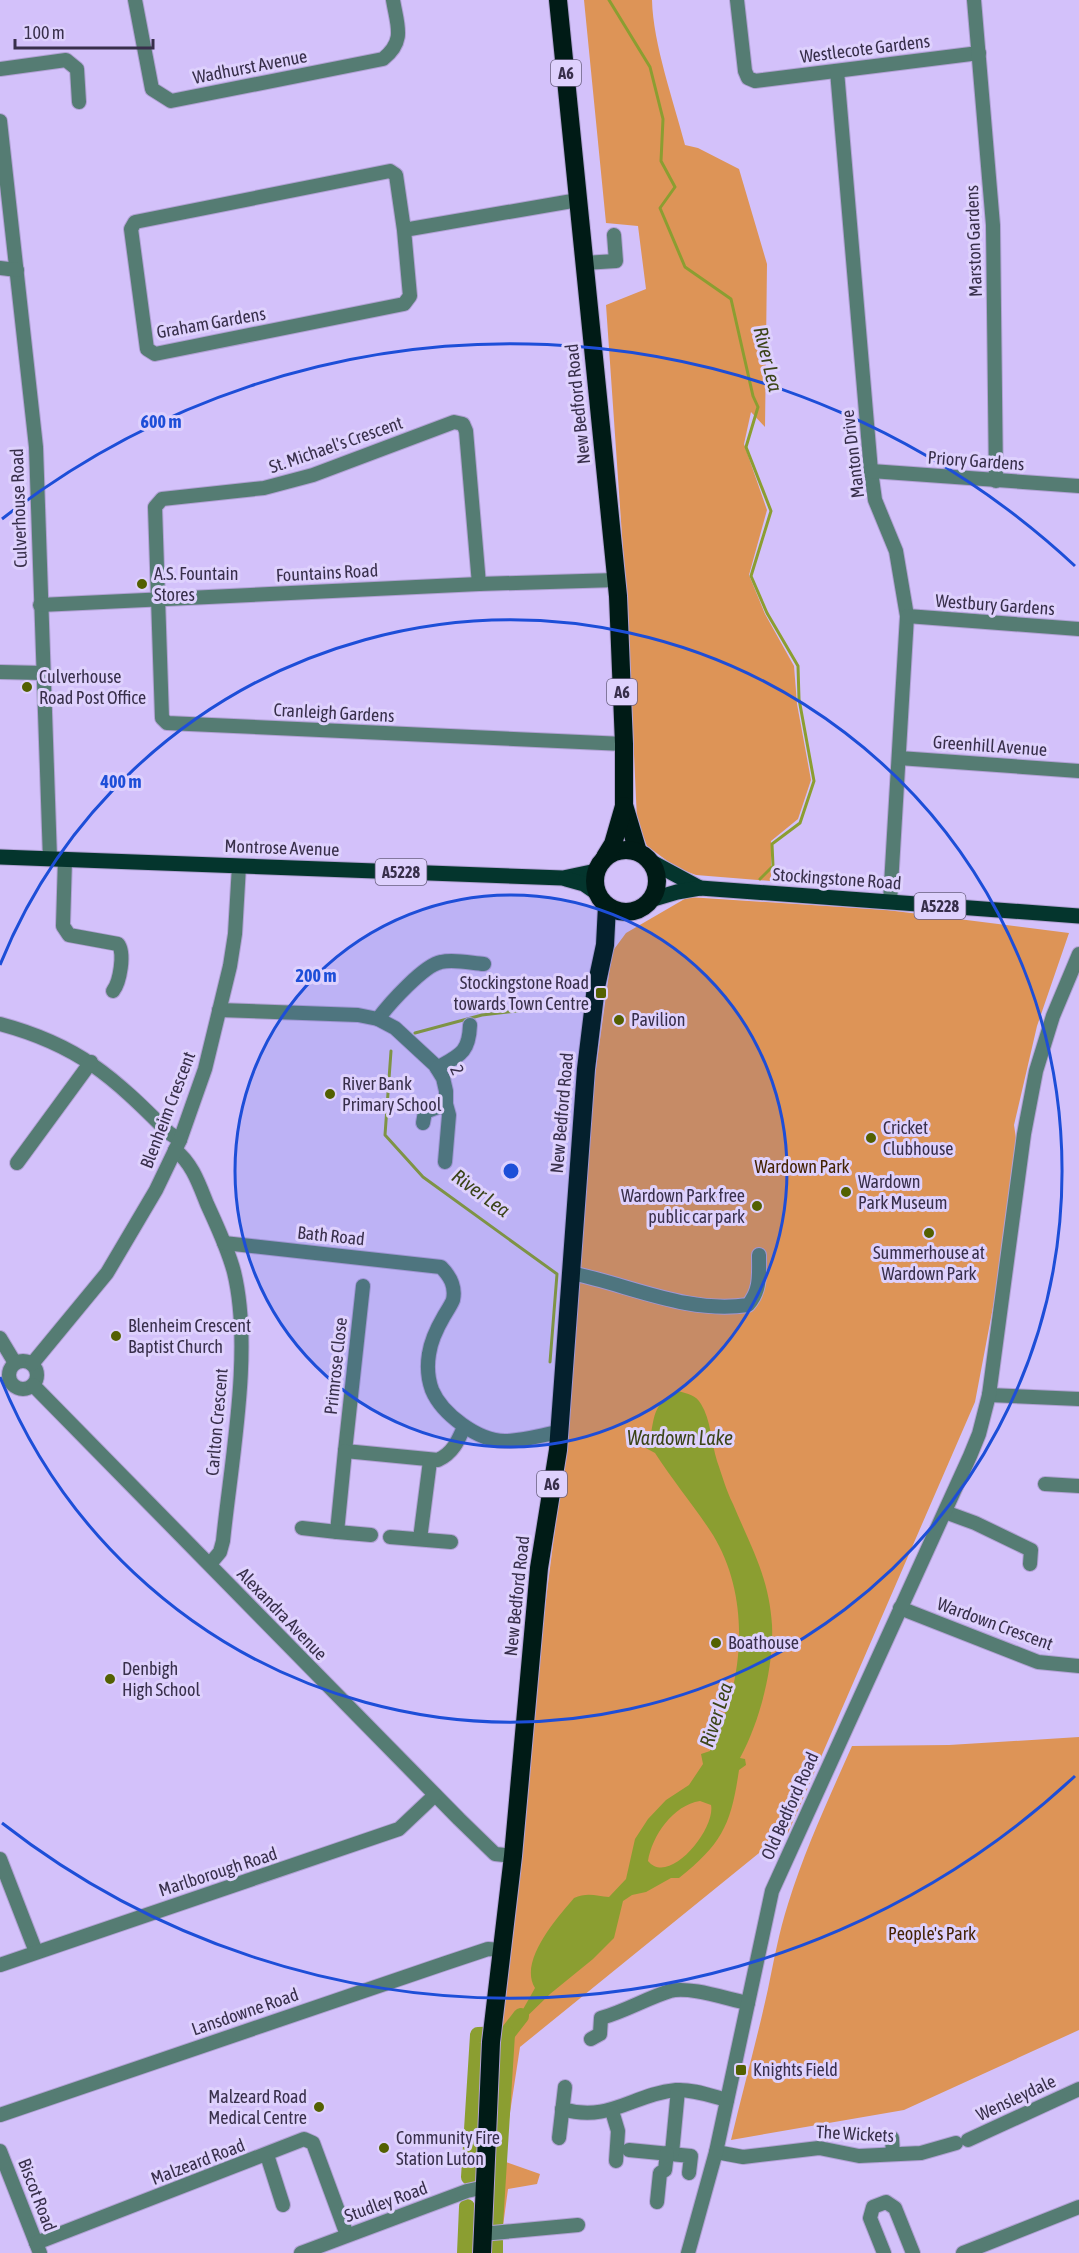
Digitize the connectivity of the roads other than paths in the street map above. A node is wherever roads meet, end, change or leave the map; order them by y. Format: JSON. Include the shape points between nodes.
{"nodes":[{"id":1,"x":135,"y":0,"type":"edge"},
{"id":2,"x":393,"y":0,"type":"edge"},
{"id":3,"x":558,"y":0,"type":"edge"},
{"id":4,"x":737,"y":0,"type":"edge"},
{"id":5,"x":974,"y":0,"type":"edge"},
{"id":6,"x":979,"y":53,"type":"junction"},
{"id":7,"x":0,"y":69,"type":"edge"},
{"id":8,"x":837,"y":70,"type":"junction"},
{"id":9,"x":79,"y":102,"type":"dead end"},
{"id":10,"x":0,"y":121,"type":"edge"},
{"id":11,"x":578,"y":200,"type":"junction"},
{"id":12,"x":404,"y":231,"type":"junction"},
{"id":13,"x":614,"y":235,"type":"dead end"},
{"id":14,"x":584,"y":263,"type":"junction"},
{"id":15,"x":0,"y":268,"type":"edge"},
{"id":16,"x":17,"y":270,"type":"junction"},
{"id":17,"x":871,"y":471,"type":"junction"},
{"id":18,"x":996,"y":481,"type":"junction"},
{"id":19,"x":1079,"y":486,"type":"edge"},
{"id":20,"x":616,"y":580,"type":"junction"},
{"id":21,"x":479,"y":584,"type":"junction"},
{"id":22,"x":158,"y":600,"type":"junction"},
{"id":23,"x":40,"y":605,"type":"junction"},
{"id":24,"x":907,"y":616,"type":"junction"},
{"id":25,"x":1079,"y":629,"type":"edge"},
{"id":26,"x":0,"y":672,"type":"edge"},
{"id":27,"x":43,"y":674,"type":"junction"},
{"id":28,"x":624,"y":744,"type":"junction"},
{"id":29,"x":899,"y":758,"type":"junction"},
{"id":30,"x":1079,"y":771,"type":"edge"},
{"id":31,"x":624,"y":805,"type":"junction"},
{"id":32,"x":0,"y":857,"type":"edge"},
{"id":33,"x":644,"y":857,"type":"junction"},
{"id":34,"x":57,"y":859,"type":"junction"},
{"id":35,"x":601,"y":864,"type":"junction"},
{"id":36,"x":239,"y":866,"type":"junction"},
{"id":37,"x":563,"y":878,"type":"junction"},
{"id":38,"x":700,"y":888,"type":"junction"},
{"id":39,"x":602,"y":899,"type":"junction"},
{"id":40,"x":890,"y":902,"type":"junction"},
{"id":41,"x":643,"y":905,"type":"junction"},
{"id":42,"x":1079,"y":916,"type":"edge"},
{"id":43,"x":605,"y":945,"type":"junction"},
{"id":44,"x":1079,"y":954,"type":"edge"},
{"id":45,"x":484,"y":963,"type":"dead end"},
{"id":46,"x":113,"y":991,"type":"dead end"},
{"id":47,"x":219,"y":1010,"type":"junction"},
{"id":48,"x":378,"y":1019,"type":"junction"},
{"id":49,"x":0,"y":1024,"type":"edge"},
{"id":50,"x":470,"y":1025,"type":"dead end"},
{"id":51,"x":91,"y":1062,"type":"junction"},
{"id":52,"x":437,"y":1068,"type":"junction"},
{"id":53,"x":446,"y":1104,"type":"junction"},
{"id":54,"x":423,"y":1123,"type":"dead end"},
{"id":55,"x":177,"y":1145,"type":"junction"},
{"id":56,"x":445,"y":1162,"type":"dead end"},
{"id":57,"x":17,"y":1163,"type":"dead end"},
{"id":58,"x":224,"y":1243,"type":"junction"},
{"id":59,"x":759,"y":1256,"type":"dead end"},
{"id":60,"x":571,"y":1273,"type":"junction"},
{"id":61,"x":363,"y":1286,"type":"dead end"},
{"id":62,"x":0,"y":1338,"type":"edge"},
{"id":63,"x":15,"y":1363,"type":"junction"},
{"id":64,"x":32,"y":1364,"type":"junction"},
{"id":65,"x":12,"y":1383,"type":"junction"},
{"id":66,"x":33,"y":1385,"type":"junction"},
{"id":67,"x":0,"y":1393,"type":"edge"},
{"id":68,"x":989,"y":1395,"type":"junction"},
{"id":69,"x":1079,"y":1399,"type":"edge"},
{"id":70,"x":464,"y":1427,"type":"junction"},
{"id":71,"x":559,"y":1432,"type":"junction"},
{"id":72,"x":345,"y":1451,"type":"junction"},
{"id":73,"x":430,"y":1461,"type":"junction"},
{"id":74,"x":1045,"y":1484,"type":"dead end"},
{"id":75,"x":1079,"y":1486,"type":"edge"},
{"id":76,"x":945,"y":1512,"type":"junction"},
{"id":77,"x":302,"y":1528,"type":"dead end"},
{"id":78,"x":337,"y":1532,"type":"junction"},
{"id":79,"x":371,"y":1534,"type":"dead end"},
{"id":80,"x":390,"y":1537,"type":"dead end"},
{"id":81,"x":420,"y":1539,"type":"junction"},
{"id":82,"x":451,"y":1542,"type":"dead end"},
{"id":83,"x":210,"y":1564,"type":"junction"},
{"id":84,"x":1030,"y":1564,"type":"dead end"},
{"id":85,"x":900,"y":1608,"type":"junction"},
{"id":86,"x":1079,"y":1666,"type":"edge"},
{"id":87,"x":435,"y":1795,"type":"junction"},
{"id":88,"x":513,"y":1856,"type":"junction"},
{"id":89,"x":0,"y":1859,"type":"edge"},
{"id":90,"x":502,"y":1950,"type":"junction"},
{"id":91,"x":36,"y":1952,"type":"junction"},
{"id":92,"x":0,"y":1965,"type":"edge"},
{"id":93,"x":748,"y":2003,"type":"junction"},
{"id":94,"x":591,"y":2039,"type":"dead end"},
{"id":95,"x":565,"y":2086,"type":"dead end"},
{"id":96,"x":1079,"y":2089,"type":"edge"},
{"id":97,"x":678,"y":2090,"type":"junction"},
{"id":98,"x":727,"y":2100,"type":"junction"},
{"id":99,"x":562,"y":2109,"type":"junction"},
{"id":100,"x":612,"y":2110,"type":"junction"},
{"id":101,"x":0,"y":2115,"type":"edge"},
{"id":102,"x":559,"y":2138,"type":"dead end"},
{"id":103,"x":892,"y":2138,"type":"dead end"},
{"id":104,"x":962,"y":2142,"type":"joint"},
{"id":105,"x":629,"y":2150,"type":"dead end"},
{"id":106,"x":0,"y":2151,"type":"edge"},
{"id":107,"x":716,"y":2152,"type":"junction"},
{"id":108,"x":669,"y":2153,"type":"junction"},
{"id":109,"x":893,"y":2154,"type":"junction"},
{"id":110,"x":267,"y":2155,"type":"junction"},
{"id":111,"x":616,"y":2161,"type":"dead end"},
{"id":112,"x":689,"y":2173,"type":"dead end"},
{"id":113,"x":485,"y":2187,"type":"junction"},
{"id":114,"x":657,"y":2202,"type":"dead end"},
{"id":115,"x":283,"y":2205,"type":"dead end"},
{"id":116,"x":1079,"y":2207,"type":"edge"},
{"id":117,"x":578,"y":2224,"type":"dead end"},
{"id":118,"x":482,"y":2234,"type":"junction"},
{"id":119,"x":347,"y":2235,"type":"junction"},
{"id":120,"x":38,"y":2248,"type":"edge"},
{"id":121,"x":301,"y":2253,"type":"edge"},
{"id":122,"x":482,"y":2253,"type":"edge"},
{"id":123,"x":688,"y":2253,"type":"edge"},
{"id":124,"x":884,"y":2253,"type":"edge"},
{"id":125,"x":913,"y":2253,"type":"edge"},
{"id":126,"x":963,"y":2253,"type":"edge"}],
"edges":[{"from":1,"to":2,"type":"street","name":"Wadhurst Avenue","via":[[152,89],[171,101],[383,59],[394,50],[399,37]]},
{"from":3,"to":11,"type":"highway","name":"New Bedford Road","number":"A6"},
{"from":4,"to":8,"type":"street","name":"Westlecote Gardens","via":[[748,78],[755,81]]},
{"from":5,"to":6,"type":"street","name":"Marston Gardens"},
{"from":6,"to":8,"type":"street","name":"Westlecote Gardens"},
{"from":6,"to":18,"type":"street","name":"Marston Gardens","via":[[993,225]]},
{"from":7,"to":9,"type":"street","via":[[66,60],[77,69]]},
{"from":8,"to":17,"type":"street","name":"Manton Drive"},
{"from":10,"to":16,"type":"street","name":"Culverhouse Road"},
{"from":11,"to":12,"type":"street"},
{"from":11,"to":14,"type":"highway","name":"New Bedford Road","number":"A6"},
{"from":12,"to":12,"type":"street","name":"Graham Gardens","via":[[410,296],[404,304],[155,354],[147,349],[131,229],[135,222],[390,171],[396,175]]},
{"from":13,"to":14,"type":"street","via":[[617,268]]},
{"from":14,"to":20,"type":"highway","name":"New Bedford Road","number":"A6"},
{"from":15,"to":16,"type":"street"},
{"from":16,"to":23,"type":"street","name":"Culverhouse Road","via":[[36,447]]},
{"from":17,"to":18,"type":"street","name":"Priory Gardens"},
{"from":17,"to":24,"type":"street","name":"Manton Drive","via":[[875,500],[896,551]]},
{"from":18,"to":19,"type":"street","name":"Priory Gardens"},
{"from":20,"to":21,"type":"street","name":"Fountains Road"},
{"from":20,"to":28,"type":"highway","name":"New Bedford Road","number":"A6"},
{"from":21,"to":22,"type":"street","name":"Fountains Road"},
{"from":21,"to":22,"type":"street","name":"St. Michael's Crescent","via":[[466,431],[463,424],[454,422],[314,475],[264,488],[162,499],[155,507]]},
{"from":22,"to":23,"type":"street","name":"Fountains Road"},
{"from":22,"to":28,"type":"street","name":"Cranleigh Gardens","via":[[162,718],[167,723]]},
{"from":23,"to":27,"type":"street","name":"Culverhouse Road"},
{"from":24,"to":25,"type":"street","name":"Westbury Gardens"},
{"from":24,"to":29,"type":"street","name":"Manton Drive"},
{"from":26,"to":27,"type":"street"},
{"from":27,"to":34,"type":"street","name":"Culverhouse Road"},
{"from":28,"to":31,"type":"highway","name":"New Bedford Road","number":"A6"},
{"from":29,"to":30,"type":"street","name":"Greenhill Avenue"},
{"from":29,"to":40,"type":"street","name":"Manton Drive"},
{"from":31,"to":33,"type":"highway","name":"New Bedford Road","number":"A6"},
{"from":31,"to":35,"type":"highway","name":"New Bedford Road","number":"A6","via":[[613,844]]},
{"from":32,"to":34,"type":"main road","name":"Montrose Avenue","number":"A5228"},
{"from":33,"to":35,"type":"highway","via":[[621,850]]},
{"from":33,"to":38,"type":"main road","name":"Stockingstone Road","number":"A5228"},
{"from":33,"to":41,"type":"highway","via":[[655,870],[657,881],[655,891]]},
{"from":34,"to":36,"type":"main road","name":"Montrose Avenue","number":"A5228"},
{"from":34,"to":46,"type":"street","name":"Culverhouse Road","via":[[63,926],[69,935],[118,944],[121,949]]},
{"from":35,"to":37,"type":"main road","name":"Montrose Avenue","number":"A5228"},
{"from":35,"to":39,"type":"highway","via":[[595,885]]},
{"from":36,"to":37,"type":"main road","name":"Montrose Avenue","number":"A5228"},
{"from":36,"to":47,"type":"street","name":"Blenheim Crescent","via":[[235,934]]},
{"from":37,"to":39,"type":"main road","name":"Montrose Avenue","number":"A5228","via":[[584,884]]},
{"from":38,"to":40,"type":"main road","name":"Stockingstone Road","number":"A5228"},
{"from":38,"to":41,"type":"main road","name":"Stockingstone Road","number":"A5228"},
{"from":39,"to":41,"type":"highway","via":[[616,910],[626,912]]},
{"from":39,"to":43,"type":"highway","name":"New Bedford Road","number":"A6"},
{"from":40,"to":42,"type":"main road","name":"Stockingstone Road","number":"A5228"},
{"from":41,"to":43,"type":"highway","name":"New Bedford Road","number":"A6"},
{"from":43,"to":60,"type":"highway","name":"New Bedford Road","number":"A6","via":[[586,1069]]},
{"from":44,"to":68,"type":"street","name":"Old Bedford Road","via":[[1053,1016],[1036,1071]]},
{"from":45,"to":48,"type":"street","via":[[440,962],[409,984]]},
{"from":47,"to":48,"type":"street"},
{"from":47,"to":55,"type":"street","name":"Blenheim Crescent","via":[[205,1070]]},
{"from":48,"to":52,"type":"street","name":"2","via":[[395,1028]]},
{"from":49,"to":51,"type":"street","name":"Carlton Crescent","via":[[52,1041]]},
{"from":50,"to":52,"type":"street","via":[[466,1049]]},
{"from":51,"to":55,"type":"street","name":"Carlton Crescent","via":[[124,1089]]},
{"from":51,"to":57,"type":"street"},
{"from":52,"to":53,"type":"street","name":"2","via":[[451,1085]]},
{"from":53,"to":54,"type":"street","via":[[425,1112]]},
{"from":53,"to":56,"type":"street","name":"2","via":[[449,1115]]},
{"from":55,"to":58,"type":"street","name":"Carlton Crescent"},
{"from":55,"to":64,"type":"street","name":"Blenheim Crescent","via":[[151,1199],[107,1273]]},
{"from":58,"to":70,"type":"street","name":"Bath Road","via":[[441,1267],[454,1285],[453,1300],[434,1333],[428,1376],[433,1392]]},
{"from":58,"to":83,"type":"street","name":"Carlton Crescent","via":[[237,1294],[240,1365],[223,1541]]},
{"from":59,"to":60,"type":"street","via":[[756,1296],[748,1305],[726,1308],[678,1302]]},
{"from":60,"to":71,"type":"highway","name":"New Bedford Road","number":"A6"},
{"from":61,"to":72,"type":"street","name":"Primrose Close"},
{"from":62,"to":63,"type":"street"},
{"from":63,"to":64,"type":"street","via":[[24,1360]]},
{"from":63,"to":65,"type":"street","via":[[10,1370]]},
{"from":64,"to":66,"type":"street","via":[[37,1377]]},
{"from":65,"to":66,"type":"street","via":[[19,1388]]},
{"from":65,"to":67,"type":"street"},
{"from":66,"to":83,"type":"street","name":"Alexandra Avenue"},
{"from":68,"to":69,"type":"street"},
{"from":68,"to":76,"type":"street","name":"Old Bedford Road","via":[[978,1434]]},
{"from":70,"to":71,"type":"street","via":[[504,1441]]},
{"from":70,"to":73,"type":"street","via":[[448,1455]]},
{"from":71,"to":88,"type":"highway","name":"New Bedford Road","number":"A6","via":[[537,1592]]},
{"from":72,"to":73,"type":"street"},
{"from":72,"to":78,"type":"street","name":"Primrose Close"},
{"from":73,"to":81,"type":"street"},
{"from":74,"to":75,"type":"street"},
{"from":76,"to":84,"type":"street","via":[[1031,1550]]},
{"from":76,"to":85,"type":"street","name":"Old Bedford Road"},
{"from":77,"to":78,"type":"street"},
{"from":78,"to":79,"type":"street"},
{"from":80,"to":81,"type":"street"},
{"from":81,"to":82,"type":"street"},
{"from":83,"to":87,"type":"street","name":"Alexandra Avenue"},
{"from":85,"to":86,"type":"street","name":"Wardown Crescent","via":[[1038,1662]]},
{"from":85,"to":93,"type":"street","name":"Old Bedford Road","via":[[772,1891]]},
{"from":87,"to":88,"type":"street","name":"Alexandra Avenue","via":[[495,1854]]},
{"from":87,"to":91,"type":"street","name":"Marlborough Road","via":[[399,1829]]},
{"from":88,"to":90,"type":"highway","name":"New Bedford Road","number":"A6"},
{"from":89,"to":91,"type":"street"},
{"from":90,"to":101,"type":"street","name":"Lansdowne Road","via":[[488,1949],[454,1960]]},
{"from":90,"to":113,"type":"highway","name":"New Bedford Road","number":"A6","via":[[491,2042]]},
{"from":91,"to":92,"type":"street","name":"Marlborough Road"},
{"from":93,"to":94,"type":"street","via":[[670,1991],[601,2018],[600,2034]]},
{"from":93,"to":98,"type":"street","name":"Old Bedford Road"},
{"from":95,"to":99,"type":"street"},
{"from":96,"to":104,"type":"street","name":"Wensleydale"},
{"from":97,"to":98,"type":"street"},
{"from":97,"to":100,"type":"street","via":[[651,2095]]},
{"from":97,"to":108,"type":"street"},
{"from":98,"to":107,"type":"street","name":"Old Bedford Road"},
{"from":99,"to":100,"type":"street","via":[[584,2113]]},
{"from":99,"to":102,"type":"street"},
{"from":100,"to":111,"type":"street","via":[[618,2131]]},
{"from":103,"to":109,"type":"street"},
{"from":104,"to":109,"type":"street","name":"The Wickets","via":[[921,2153]]},
{"from":105,"to":108,"type":"street"},
{"from":106,"to":120,"type":"street","name":"Biscot Road"},
{"from":107,"to":109,"type":"street","name":"The Wickets","via":[[743,2157],[819,2148],[859,2156]]},
{"from":107,"to":123,"type":"street","name":"Old Bedford Road"},
{"from":108,"to":112,"type":"street","via":[[691,2156]]},
{"from":108,"to":114,"type":"street","via":[[665,2170],[660,2173]]},
{"from":110,"to":115,"type":"street"},
{"from":110,"to":119,"type":"street","name":"Malzeard Road","via":[[304,2139],[313,2143]]},
{"from":110,"to":120,"type":"street","name":"Malzeard Road"},
{"from":113,"to":118,"type":"highway","name":"New Bedford Road","number":"A6"},
{"from":113,"to":119,"type":"street","name":"Studley Road"},
{"from":116,"to":126,"type":"street"},
{"from":117,"to":118,"type":"street"},
{"from":118,"to":122,"type":"highway","name":"New Bedford Road","number":"A6"},
{"from":119,"to":121,"type":"street","name":"Studley Road"},
{"from":124,"to":125,"type":"street","via":[[870,2218],[873,2207],[886,2202],[895,2208]]}]}
